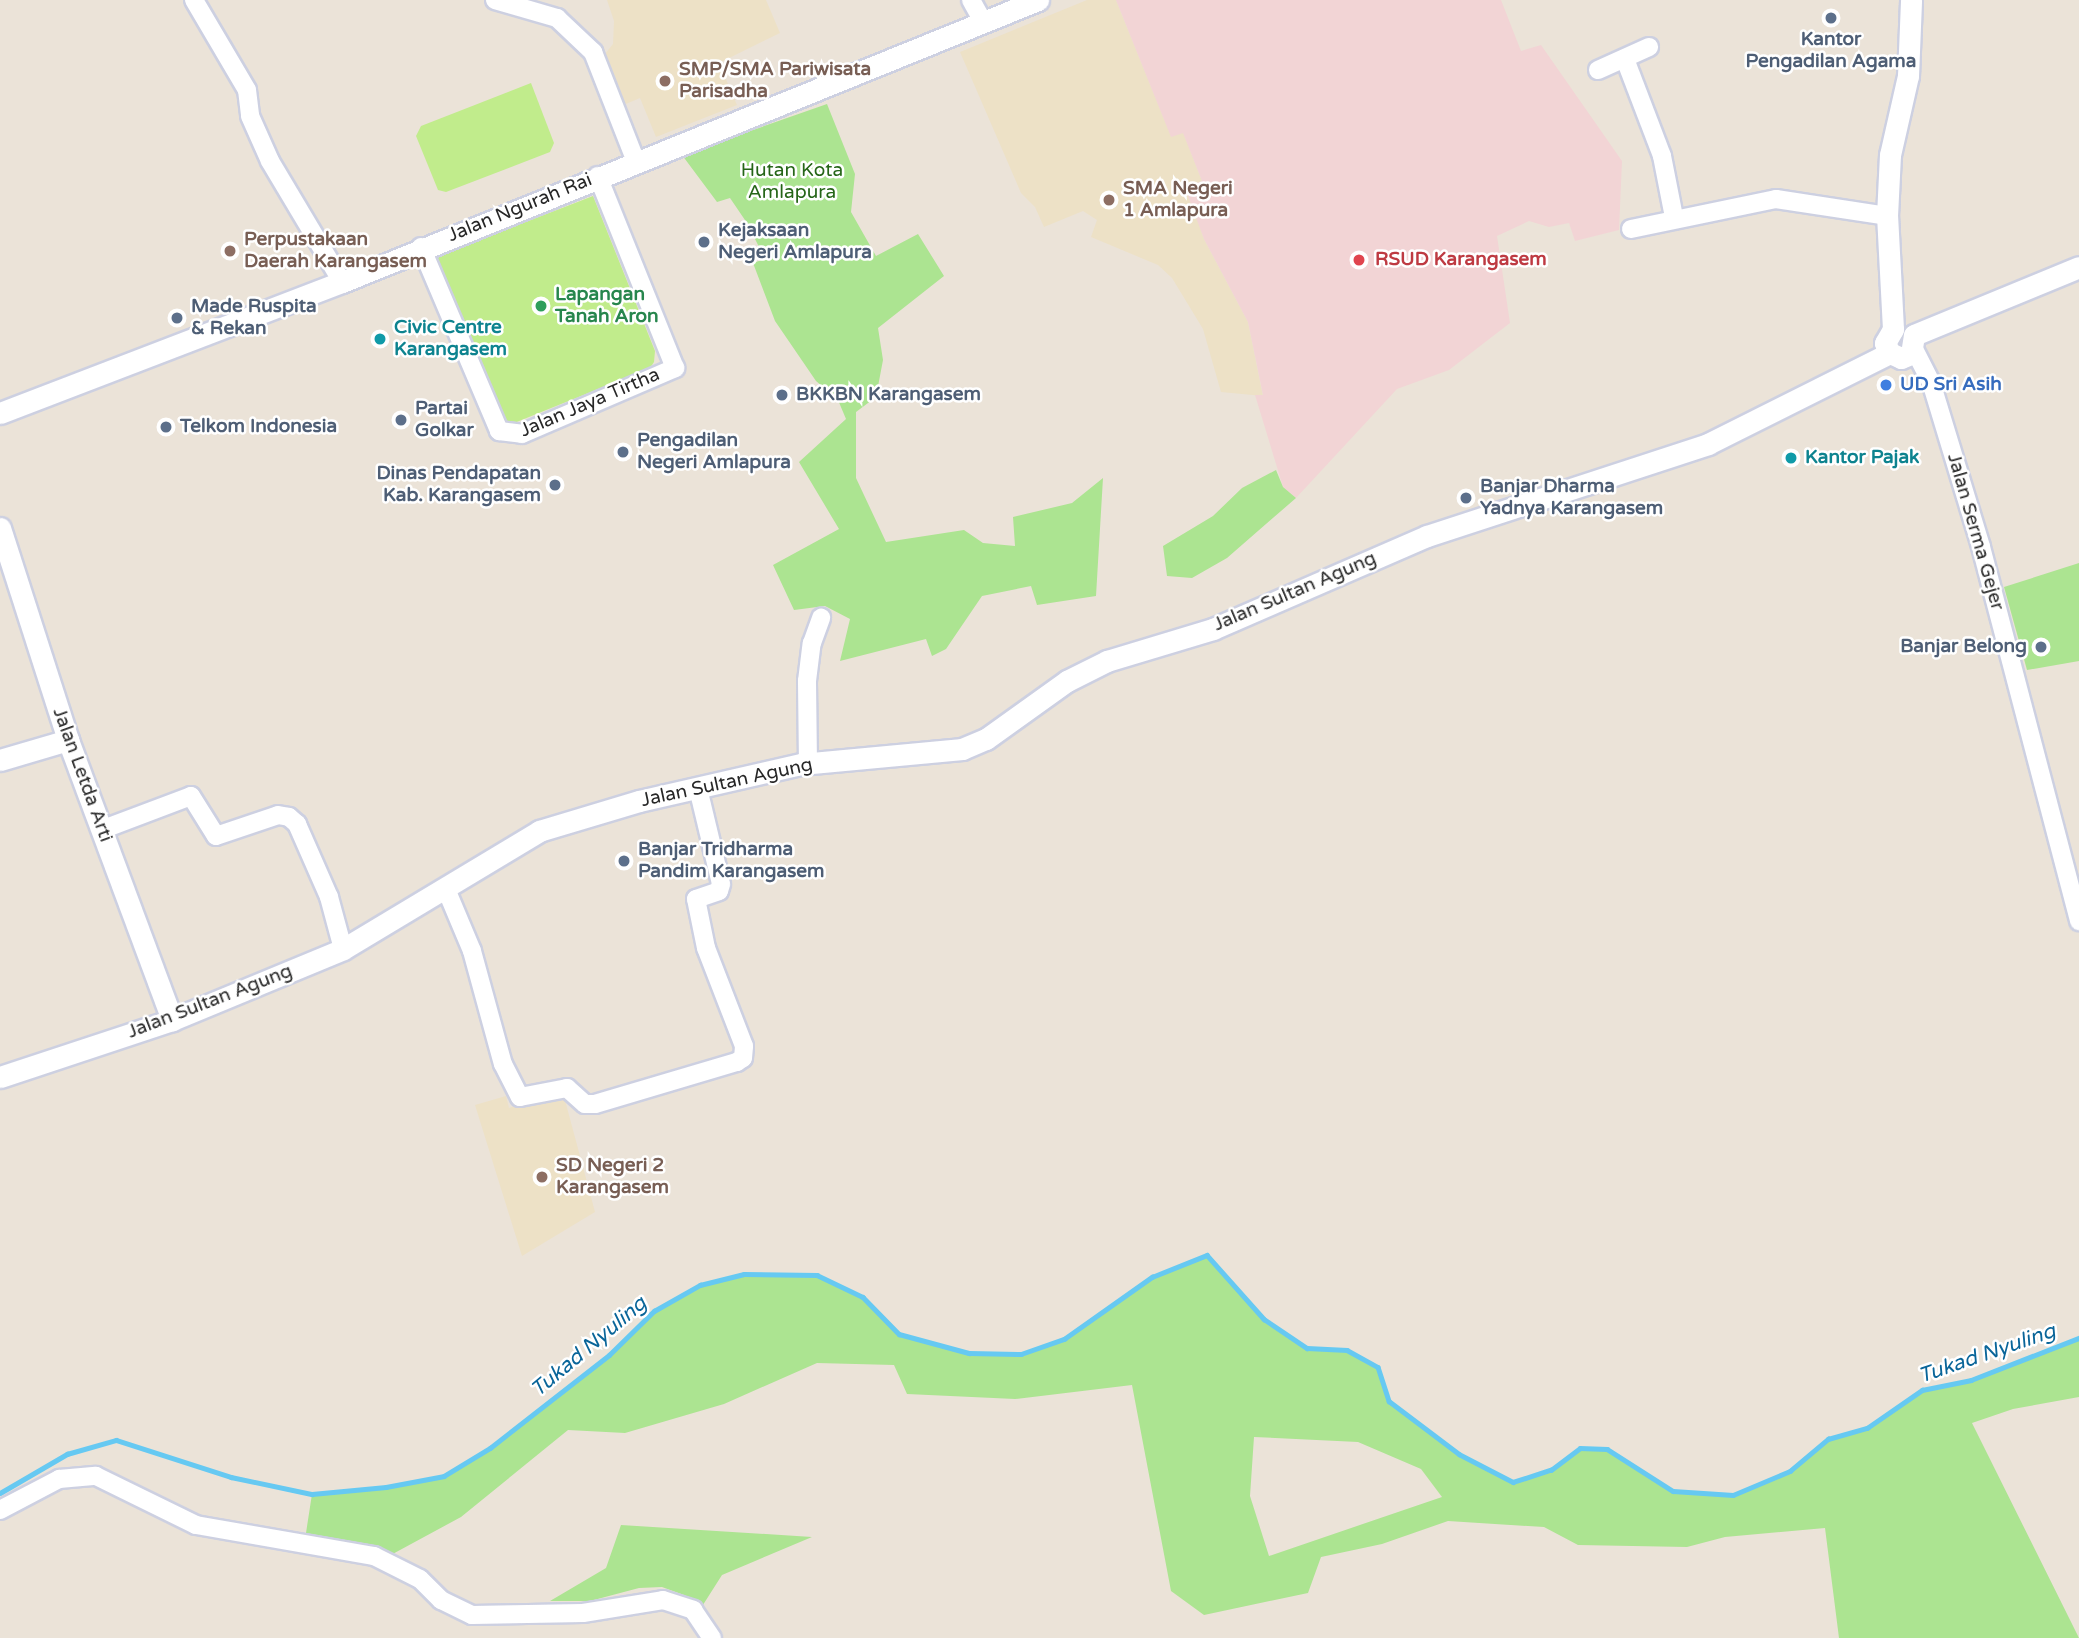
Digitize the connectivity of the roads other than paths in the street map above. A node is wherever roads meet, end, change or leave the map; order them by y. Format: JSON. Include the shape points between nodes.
{"nodes":[{"id":1,"x":194,"y":0,"type":"edge"},
{"id":2,"x":495,"y":0,"type":"edge"},
{"id":3,"x":971,"y":0,"type":"edge"},
{"id":4,"x":1038,"y":0,"type":"edge"},
{"id":5,"x":1911,"y":0,"type":"edge"},
{"id":6,"x":982,"y":20,"type":"junction"},
{"id":7,"x":1649,"y":47,"type":"dead end"},
{"id":8,"x":1625,"y":59,"type":"junction"},
{"id":9,"x":1598,"y":70,"type":"dead end"},
{"id":10,"x":636,"y":162,"type":"junction"},
{"id":11,"x":598,"y":177,"type":"junction"},
{"id":12,"x":1887,"y":216,"type":"junction"},
{"id":13,"x":1674,"y":217,"type":"junction"},
{"id":14,"x":1632,"y":229,"type":"dead end"},
{"id":15,"x":421,"y":247,"type":"junction"},
{"id":16,"x":2079,"y":267,"type":"edge"},
{"id":17,"x":342,"y":282,"type":"junction"},
{"id":18,"x":1906,"y":349,"type":"junction"},
{"id":19,"x":0,"y":413,"type":"edge"},
{"id":20,"x":0,"y":528,"type":"edge"},
{"id":21,"x":821,"y":618,"type":"dead end"},
{"id":22,"x":68,"y":740,"type":"junction"},
{"id":23,"x":0,"y":760,"type":"edge"},
{"id":24,"x":808,"y":764,"type":"junction"},
{"id":25,"x":698,"y":788,"type":"junction"},
{"id":26,"x":101,"y":830,"type":"junction"},
{"id":27,"x":446,"y":888,"type":"junction"},
{"id":28,"x":2078,"y":911,"type":"edge"},
{"id":29,"x":343,"y":949,"type":"junction"},
{"id":30,"x":172,"y":1020,"type":"junction"},
{"id":31,"x":0,"y":1077,"type":"edge"},
{"id":32,"x":0,"y":1510,"type":"edge"},
{"id":33,"x":712,"y":1638,"type":"edge"}],
"edges":[{"from":1,"to":17,"type":"street","via":[[247,90],[250,116],[270,161]]},
{"from":2,"to":10,"type":"street","via":[[557,18],[593,52]]},
{"from":3,"to":6,"type":"street"},
{"from":4,"to":6,"type":"street","name":"Jalan Ngurah Rai"},
{"from":5,"to":12,"type":"street","via":[[1909,65],[1890,155]]},
{"from":6,"to":10,"type":"street","name":"Jalan Ngurah Rai"},
{"from":7,"to":8,"type":"street"},
{"from":8,"to":9,"type":"street"},
{"from":8,"to":13,"type":"street","via":[[1662,156]]},
{"from":10,"to":11,"type":"street","name":"Jalan Ngurah Rai"},
{"from":11,"to":15,"type":"street","name":"Jalan Ngurah Rai"},
{"from":11,"to":15,"type":"street","name":"Jalan Jaya Tirtha","via":[[675,368],[522,434],[499,431]]},
{"from":12,"to":13,"type":"street","via":[[1776,199]]},
{"from":12,"to":18,"type":"street","via":[[1893,329],[1905,328]]},
{"from":13,"to":14,"type":"street"},
{"from":15,"to":17,"type":"street","name":"Jalan Ngurah Rai"},
{"from":16,"to":18,"type":"street","name":"Jalan Sultan Agung"},
{"from":17,"to":19,"type":"street","name":"Jalan Ngurah Rai"},
{"from":18,"to":24,"type":"street","name":"Jalan Sultan Agung","via":[[1707,444],[1427,536],[1225,624],[1108,661],[1067,681],[986,739],[962,749]]},
{"from":18,"to":28,"type":"street","name":"Jalan Serma Gejer","via":[[1931,382],[1981,547]]},
{"from":20,"to":22,"type":"street","name":"Jalan Letda Arti"},
{"from":21,"to":24,"type":"street","via":[[807,681]]},
{"from":22,"to":23,"type":"street"},
{"from":22,"to":26,"type":"street","name":"Jalan Letda Arti"},
{"from":24,"to":25,"type":"street","name":"Jalan Sultan Agung"},
{"from":25,"to":27,"type":"street","name":"Jalan Sultan Agung","via":[[539,831]]},
{"from":25,"to":27,"type":"street","via":[[721,884],[719,891],[696,899],[706,948],[744,1046],[743,1058],[737,1062],[595,1104],[585,1104],[567,1088],[520,1097],[503,1064],[472,951]]},
{"from":26,"to":29,"type":"street","via":[[191,796],[216,836],[278,815],[289,817],[297,824],[329,897]]},
{"from":26,"to":30,"type":"street","name":"Jalan Letda Arti"},
{"from":27,"to":29,"type":"street","name":"Jalan Sultan Agung"},
{"from":29,"to":30,"type":"street","name":"Jalan Sultan Agung"},
{"from":30,"to":31,"type":"street","name":"Jalan Sultan Agung"},
{"from":32,"to":33,"type":"street","via":[[59,1479],[96,1476],[196,1525],[374,1556],[420,1579],[441,1600],[472,1615],[583,1613],[663,1600],[693,1610]]}]}
